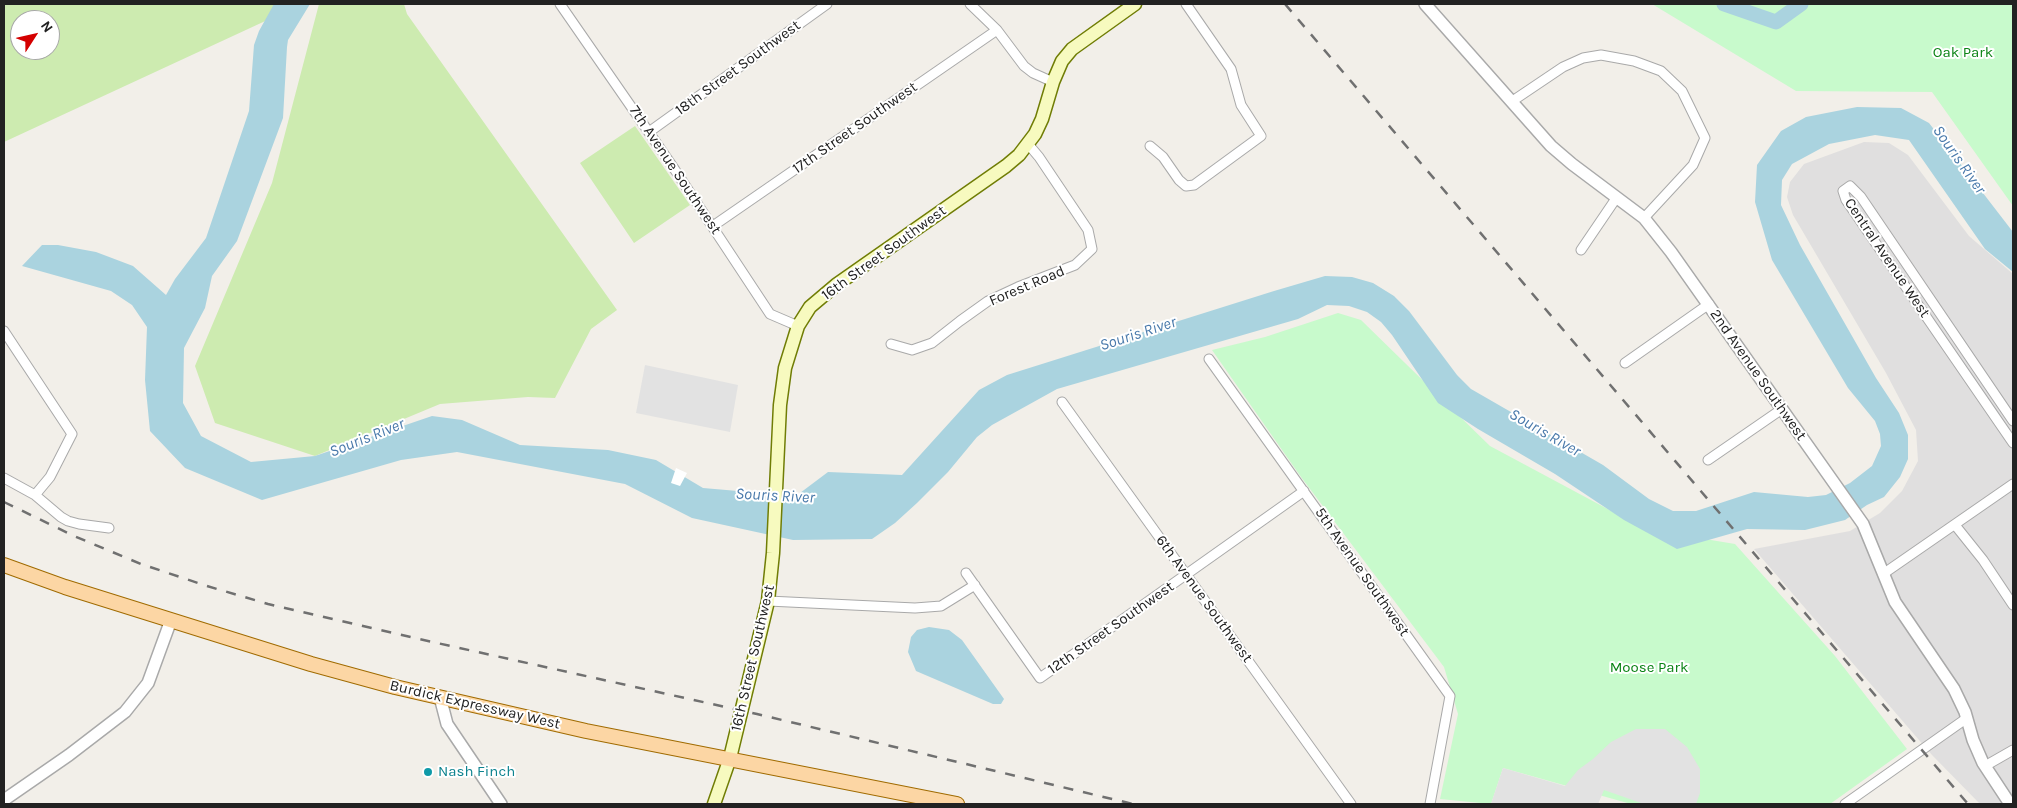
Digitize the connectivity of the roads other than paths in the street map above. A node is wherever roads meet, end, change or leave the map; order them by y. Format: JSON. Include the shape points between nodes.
{"nodes":[{"id":1,"x":560,"y":4,"type":"edge"},
{"id":2,"x":827,"y":4,"type":"edge"},
{"id":3,"x":970,"y":4,"type":"edge"},
{"id":4,"x":1136,"y":4,"type":"edge"},
{"id":5,"x":1186,"y":4,"type":"edge"},
{"id":6,"x":1425,"y":4,"type":"edge"},
{"id":7,"x":997,"y":30,"type":"junction"},
{"id":8,"x":1053,"y":82,"type":"junction"},
{"id":9,"x":1511,"y":102,"type":"junction"},
{"id":10,"x":649,"y":132,"type":"junction"},
{"id":11,"x":1028,"y":144,"type":"junction"},
{"id":12,"x":1150,"y":146,"type":"dead end"},
{"id":13,"x":1617,"y":197,"type":"junction"},
{"id":14,"x":1644,"y":218,"type":"junction"},
{"id":15,"x":713,"y":226,"type":"junction"},
{"id":16,"x":1580,"y":250,"type":"dead end"},
{"id":17,"x":1709,"y":304,"type":"junction"},
{"id":18,"x":798,"y":326,"type":"junction"},
{"id":19,"x":4,"y":331,"type":"edge"},
{"id":20,"x":891,"y":344,"type":"dead end"},
{"id":21,"x":1210,"y":359,"type":"dead end"},
{"id":22,"x":1625,"y":363,"type":"dead end"},
{"id":23,"x":1062,"y":402,"type":"dead end"},
{"id":24,"x":1782,"y":409,"type":"junction"},
{"id":25,"x":2013,"y":421,"type":"edge"},
{"id":26,"x":2013,"y":443,"type":"edge"},
{"id":27,"x":1708,"y":460,"type":"dead end"},
{"id":28,"x":4,"y":478,"type":"edge"},
{"id":29,"x":2013,"y":484,"type":"edge"},
{"id":30,"x":1304,"y":491,"type":"junction"},
{"id":31,"x":35,"y":495,"type":"junction"},
{"id":32,"x":1955,"y":525,"type":"junction"},
{"id":33,"x":109,"y":528,"type":"dead end"},
{"id":34,"x":4,"y":565,"type":"edge"},
{"id":35,"x":966,"y":573,"type":"dead end"},
{"id":36,"x":1187,"y":574,"type":"junction"},
{"id":37,"x":1883,"y":574,"type":"junction"},
{"id":38,"x":975,"y":585,"type":"junction"},
{"id":39,"x":768,"y":601,"type":"junction"},
{"id":40,"x":2013,"y":605,"type":"edge"},
{"id":41,"x":170,"y":620,"type":"junction"},
{"id":42,"x":440,"y":697,"type":"junction"},
{"id":43,"x":1967,"y":718,"type":"junction"},
{"id":44,"x":2013,"y":750,"type":"edge"},
{"id":45,"x":730,"y":758,"type":"junction"},
{"id":46,"x":1985,"y":766,"type":"junction"},
{"id":47,"x":4,"y":800,"type":"edge"},
{"id":48,"x":1348,"y":801,"type":"edge"},
{"id":49,"x":501,"y":804,"type":"edge"},
{"id":50,"x":714,"y":804,"type":"edge"},
{"id":51,"x":957,"y":804,"type":"edge"},
{"id":52,"x":1430,"y":804,"type":"edge"},
{"id":53,"x":1845,"y":804,"type":"edge"},
{"id":54,"x":2010,"y":804,"type":"edge"}],
"edges":[{"from":1,"to":10,"type":"street","name":"7th Avenue Southwest"},
{"from":2,"to":10,"type":"street","name":"18th Street Southwest"},
{"from":3,"to":7,"type":"street"},
{"from":4,"to":8,"type":"main road","via":[[1072,49],[1062,61]]},
{"from":5,"to":12,"type":"street","via":[[1231,68],[1241,105],[1261,136],[1194,186],[1186,186],[1178,180],[1164,157]]},
{"from":6,"to":9,"type":"street","name":"2nd Avenue Southwest"},
{"from":7,"to":8,"type":"street","via":[[1024,66]]},
{"from":7,"to":15,"type":"street","name":"17th Street Southwest"},
{"from":8,"to":11,"type":"main road","via":[[1042,119]]},
{"from":9,"to":13,"type":"street","name":"2nd Avenue Southwest","via":[[1551,146]]},
{"from":9,"to":14,"type":"street","via":[[1582,58],[1601,55],[1634,61],[1661,71],[1682,91],[1705,138],[1692,165]]},
{"from":10,"to":15,"type":"street","name":"7th Avenue Southwest"},
{"from":11,"to":18,"type":"main road","name":"16th Street Southwest","via":[[1006,166],[836,285],[810,307]]},
{"from":11,"to":20,"type":"street","name":"Forest Road","via":[[1088,230],[1092,248],[1075,265],[988,301],[932,343],[912,350]]},
{"from":13,"to":14,"type":"street","name":"2nd Avenue Southwest"},
{"from":13,"to":16,"type":"street"},
{"from":14,"to":17,"type":"street","name":"2nd Avenue Southwest"},
{"from":15,"to":18,"type":"street","name":"7th Avenue Southwest","via":[[770,314]]},
{"from":17,"to":22,"type":"street"},
{"from":17,"to":24,"type":"street","name":"2nd Avenue Southwest"},
{"from":18,"to":39,"type":"main road","name":"16th Street Southwest","via":[[785,368],[780,405]]},
{"from":19,"to":31,"type":"street","via":[[72,434],[50,477]]},
{"from":21,"to":30,"type":"street","name":"5th Avenue Southwest"},
{"from":23,"to":36,"type":"street","name":"6th Avenue Southwest"},
{"from":24,"to":27,"type":"street"},
{"from":24,"to":37,"type":"street","name":"2nd Avenue Southwest","via":[[1863,524]]},
{"from":25,"to":26,"type":"street","name":"Central Avenue West","via":[[1861,197],[1850,186],[1843,191],[1846,200]]},
{"from":28,"to":31,"type":"street"},
{"from":29,"to":32,"type":"street"},
{"from":30,"to":36,"type":"street","name":"12th Street Southwest"},
{"from":30,"to":52,"type":"street","name":"5th Avenue Southwest","via":[[1450,696]]},
{"from":31,"to":33,"type":"street","via":[[61,517],[79,524]]},
{"from":32,"to":37,"type":"street"},
{"from":32,"to":40,"type":"street"},
{"from":34,"to":41,"type":"main road","name":"Burdick Expressway West","via":[[56,585]]},
{"from":35,"to":38,"type":"street"},
{"from":36,"to":38,"type":"street","name":"12th Street Southwest","via":[[1040,678]]},
{"from":36,"to":48,"type":"street","name":"6th Avenue Southwest"},
{"from":37,"to":43,"type":"street","name":"2nd Avenue Southwest","via":[[1895,602],[1954,690]]},
{"from":38,"to":39,"type":"street","via":[[941,606],[915,608]]},
{"from":39,"to":45,"type":"main road","name":"16th Street Southwest"},
{"from":41,"to":42,"type":"main road","name":"Burdick Expressway West","via":[[338,673]]},
{"from":41,"to":47,"type":"street","via":[[148,683],[125,712]]},
{"from":42,"to":45,"type":"main road","name":"Burdick Expressway West","via":[[586,731]]},
{"from":42,"to":49,"type":"street","via":[[447,724]]},
{"from":43,"to":46,"type":"street","name":"2nd Avenue Southwest"},
{"from":43,"to":53,"type":"street"},
{"from":44,"to":46,"type":"street"},
{"from":45,"to":50,"type":"main road","name":"16th Street Southwest"},
{"from":45,"to":51,"type":"main road","name":"Burdick Expressway West"},
{"from":46,"to":54,"type":"street","name":"2nd Avenue Southwest"}]}
